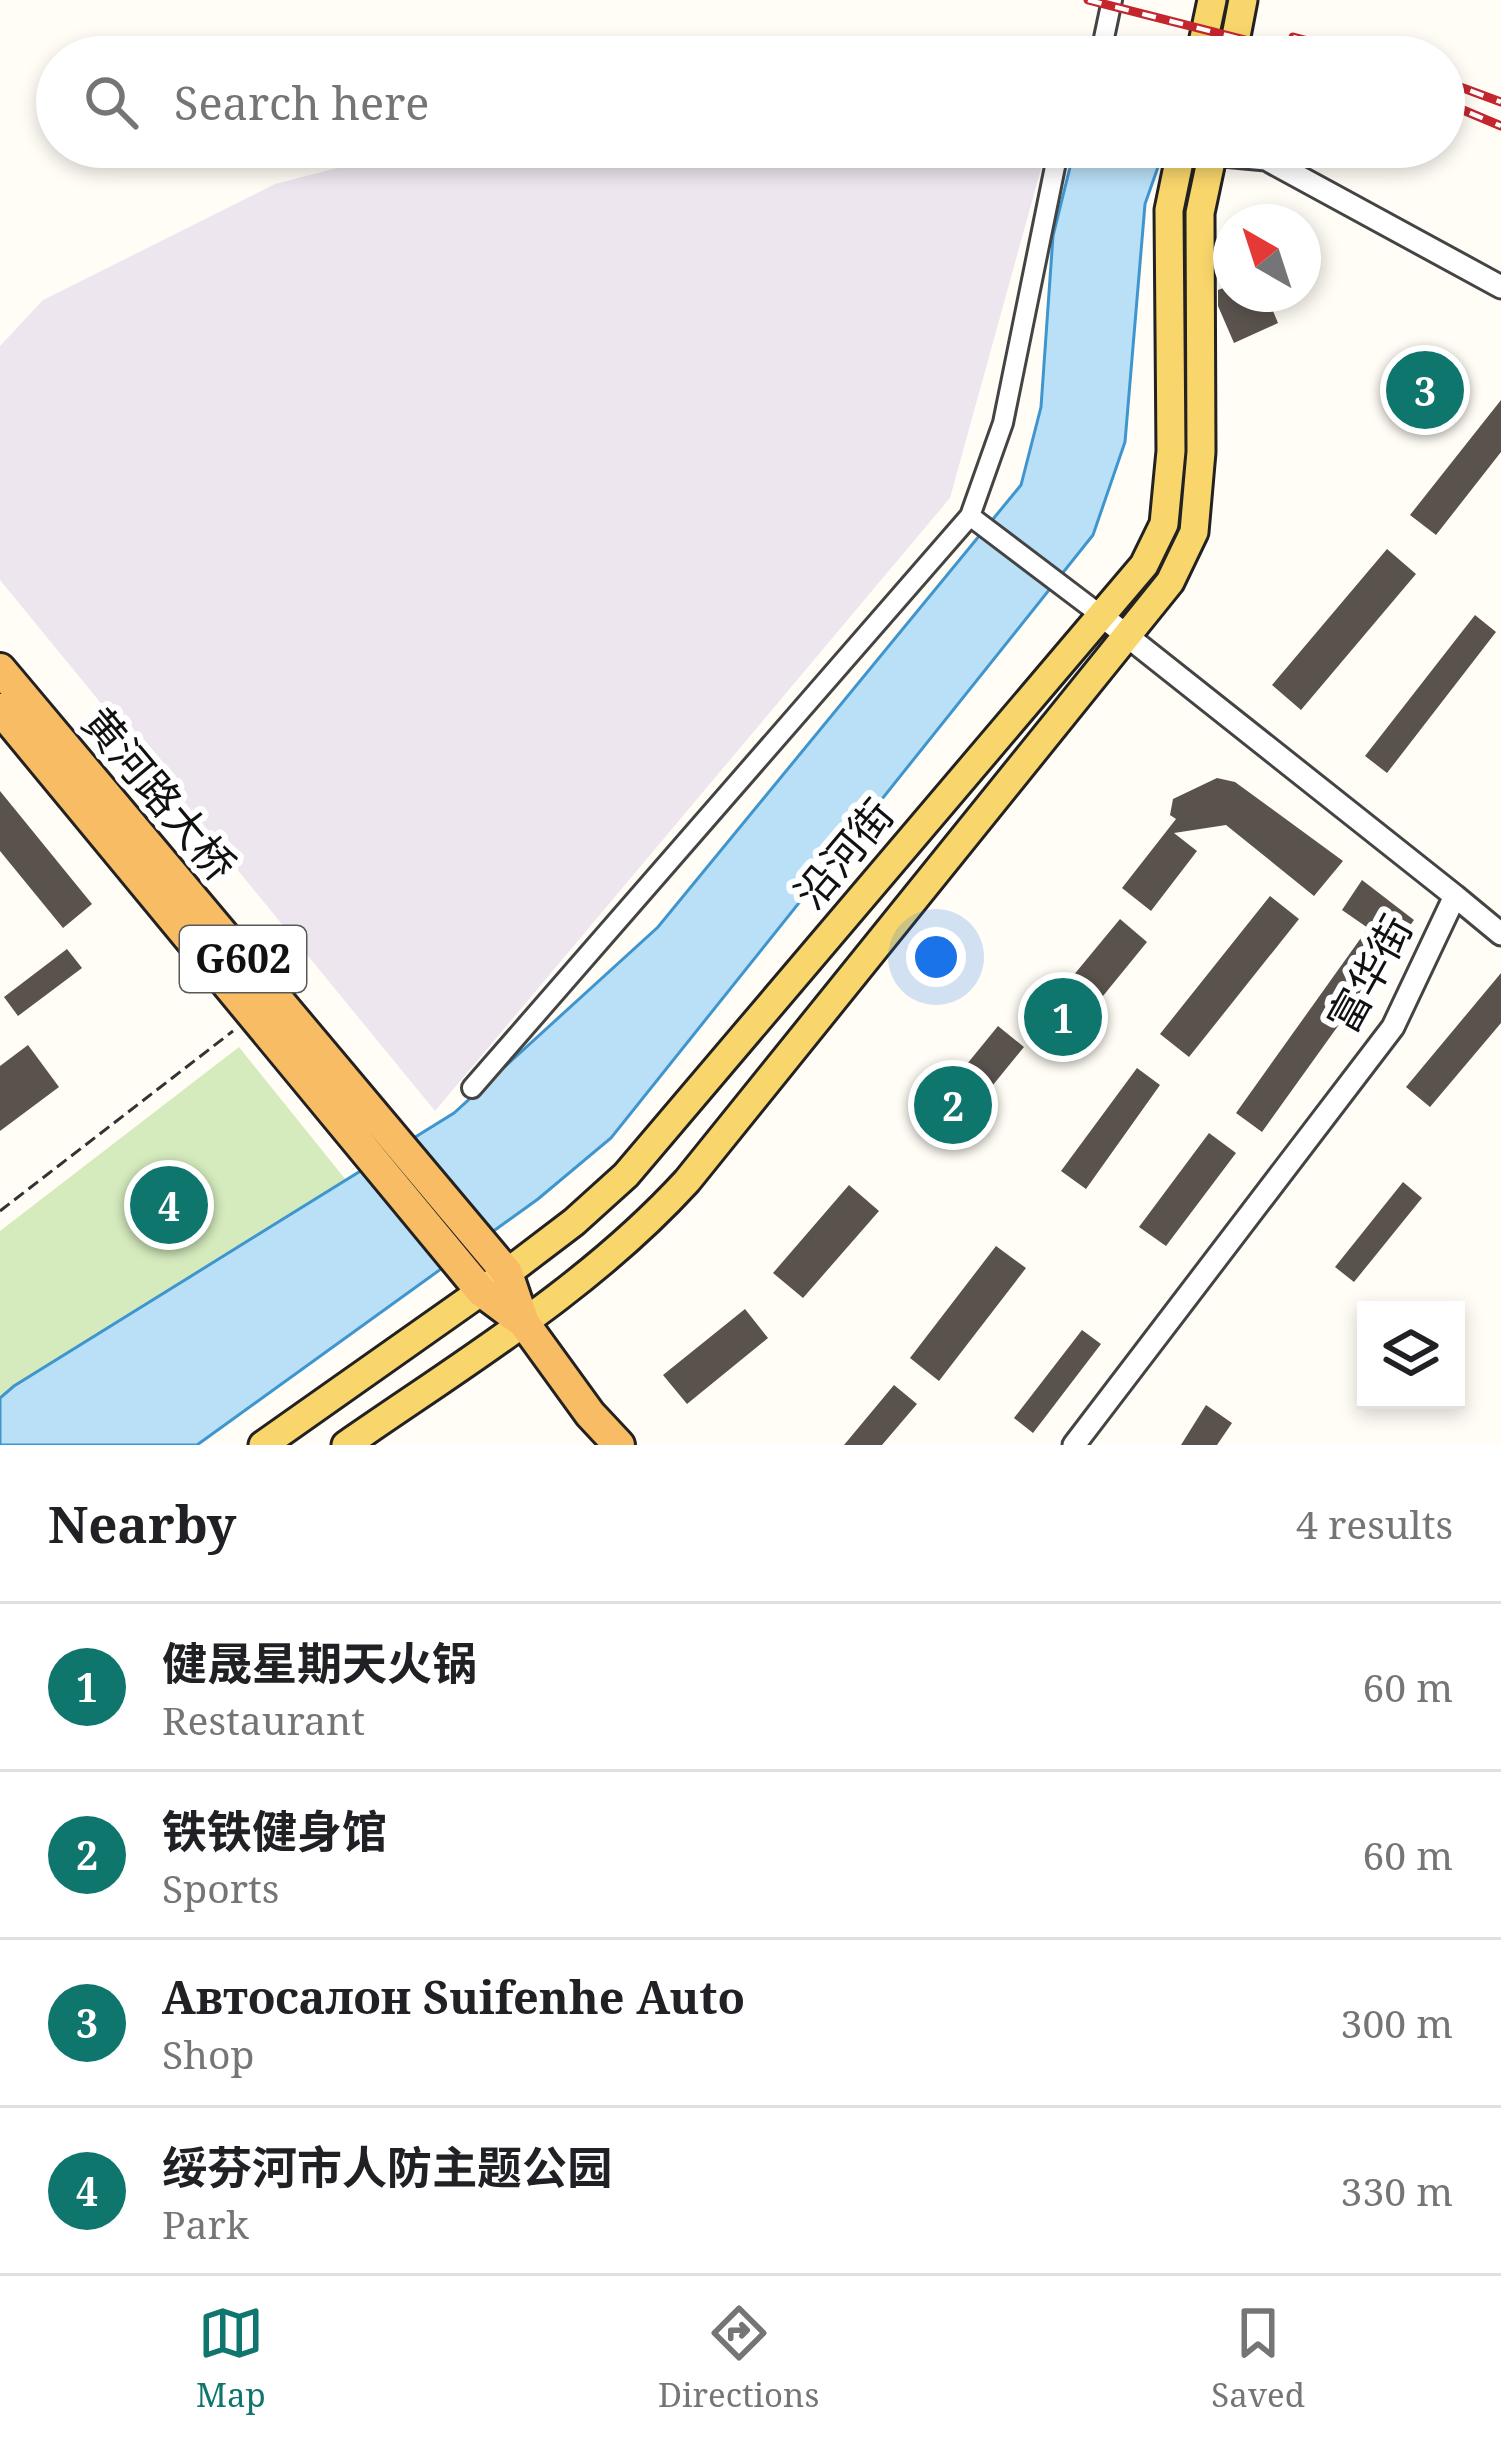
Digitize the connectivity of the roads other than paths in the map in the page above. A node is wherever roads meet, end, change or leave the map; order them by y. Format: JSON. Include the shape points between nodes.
{"nodes":[{"id":1,"x":1112,"y":0,"type":"edge"},
{"id":2,"x":1212,"y":0,"type":"edge"},
{"id":3,"x":1244,"y":0,"type":"edge"},
{"id":4,"x":1104,"y":36,"type":"edge"},
{"id":5,"x":1205,"y":36,"type":"edge"},
{"id":6,"x":1236,"y":36,"type":"edge"},
{"id":7,"x":1055,"y":168,"type":"edge"},
{"id":8,"x":1178,"y":168,"type":"edge"},
{"id":9,"x":1209,"y":168,"type":"edge"},
{"id":10,"x":1283,"y":168,"type":"edge"},
{"id":11,"x":1501,"y":287,"type":"edge"},
{"id":12,"x":970,"y":515,"type":"junction"},
{"id":13,"x":1102,"y":616,"type":"junction"},
{"id":14,"x":1128,"y":638,"type":"junction"},
{"id":15,"x":0,"y":669,"type":"edge"},
{"id":16,"x":0,"y":710,"type":"edge"},
{"id":17,"x":1455,"y":896,"type":"junction"},
{"id":18,"x":1501,"y":934,"type":"edge"},
{"id":19,"x":472,"y":1088,"type":"dead end"},
{"id":20,"x":473,"y":1257,"type":"junction"},
{"id":21,"x":507,"y":1273,"type":"junction"},
{"id":22,"x":481,"y":1291,"type":"junction"},
{"id":23,"x":524,"y":1323,"type":"junction"},
{"id":24,"x":263,"y":1445,"type":"edge"},
{"id":25,"x":346,"y":1445,"type":"edge"},
{"id":26,"x":619,"y":1445,"type":"edge"},
{"id":27,"x":1074,"y":1445,"type":"edge"}],
"edges":[{"from":1,"to":4,"type":"street"},
{"from":2,"to":5,"type":"main road"},
{"from":3,"to":6,"type":"main road"},
{"from":7,"to":12,"type":"street","via":[[1003,423]]},
{"from":8,"to":13,"type":"main road","name":"沿河街","via":[[1169,210],[1164,524],[1144,566]]},
{"from":9,"to":14,"type":"main road","name":"沿河街","via":[[1200,213],[1202,452],[1194,532],[1170,582]]},
{"from":10,"to":11,"type":"street"},
{"from":12,"to":13,"type":"street"},
{"from":12,"to":19,"type":"street"},
{"from":13,"to":14,"type":"street","name":"富华街"},
{"from":13,"to":21,"type":"main road","name":"沿河街","via":[[626,1175]]},
{"from":14,"to":17,"type":"street","name":"富华街"},
{"from":14,"to":23,"type":"main road","name":"沿河街","via":[[687,1181],[640,1232]]},
{"from":15,"to":20,"type":"highway","name":"黄河路大桥","number":"G602"},
{"from":16,"to":20,"type":"highway","name":"黄河路大桥","number":"G602","via":[[253,1015]]},
{"from":17,"to":18,"type":"street"},
{"from":17,"to":27,"type":"street","name":"富华街","via":[[1393,1027]]},
{"from":20,"to":21,"type":"highway","number":"G602"},
{"from":20,"to":22,"type":"highway","number":"G602"},
{"from":21,"to":22,"type":"main road","name":"沿河街"},
{"from":21,"to":23,"type":"highway","number":"G602"},
{"from":22,"to":23,"type":"highway","number":"G602"},
{"from":22,"to":24,"type":"main road","name":"沿河街"},
{"from":23,"to":25,"type":"main road","name":"沿河街"},
{"from":23,"to":26,"type":"highway","number":"G602"}]}
